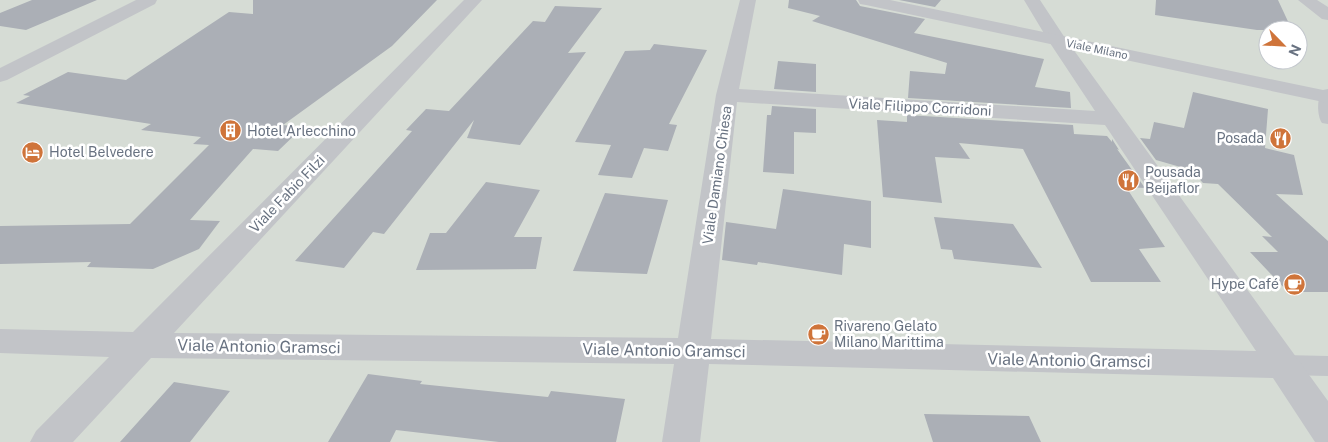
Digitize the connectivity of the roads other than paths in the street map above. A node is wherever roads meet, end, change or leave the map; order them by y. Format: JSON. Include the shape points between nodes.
{"nodes":[{"id":1,"x":148,"y":0,"type":"edge"},
{"id":2,"x":474,"y":0,"type":"edge"},
{"id":3,"x":748,"y":0,"type":"edge"},
{"id":4,"x":866,"y":0,"type":"edge"},
{"id":5,"x":1032,"y":0,"type":"edge"},
{"id":6,"x":1306,"y":0,"type":"edge"},
{"id":7,"x":1328,"y":15,"type":"edge"},
{"id":8,"x":1057,"y":40,"type":"junction"},
{"id":9,"x":0,"y":76,"type":"edge"},
{"id":10,"x":727,"y":95,"type":"junction"},
{"id":11,"x":1328,"y":96,"type":"edge"},
{"id":12,"x":1112,"y":118,"type":"junction"},
{"id":13,"x":1328,"y":119,"type":"edge"},
{"id":14,"x":0,"y":341,"type":"edge"},
{"id":15,"x":141,"y":345,"type":"junction"},
{"id":16,"x":693,"y":350,"type":"junction"},
{"id":17,"x":1284,"y":365,"type":"junction"},
{"id":18,"x":1328,"y":366,"type":"edge"},
{"id":19,"x":1328,"y":432,"type":"edge"},
{"id":20,"x":49,"y":442,"type":"edge"},
{"id":21,"x":681,"y":442,"type":"edge"}],
"edges":[{"from":1,"to":9,"type":"street"},
{"from":2,"to":15,"type":"street","name":"Viale Fabio Filzi"},
{"from":3,"to":10,"type":"street","name":"Viale Damiano Chiesa"},
{"from":4,"to":8,"type":"street","name":"Viale Milano"},
{"from":5,"to":8,"type":"street"},
{"from":6,"to":7,"type":"street"},
{"from":8,"to":11,"type":"street","name":"Viale Milano"},
{"from":8,"to":12,"type":"street"},
{"from":10,"to":12,"type":"street","name":"Viale Filippo Corridoni"},
{"from":10,"to":16,"type":"street","name":"Viale Damiano Chiesa"},
{"from":11,"to":13,"type":"street"},
{"from":12,"to":17,"type":"street"},
{"from":14,"to":15,"type":"street","name":"Viale Antonio Gramsci"},
{"from":15,"to":16,"type":"street","name":"Viale Antonio Gramsci"},
{"from":15,"to":20,"type":"street","name":"Viale Fabio Filzi"},
{"from":16,"to":17,"type":"street","name":"Viale Antonio Gramsci"},
{"from":16,"to":21,"type":"street","name":"Viale Damiano Chiesa"},
{"from":17,"to":18,"type":"street","name":"Viale Antonio Gramsci"},
{"from":17,"to":19,"type":"street"}]}
